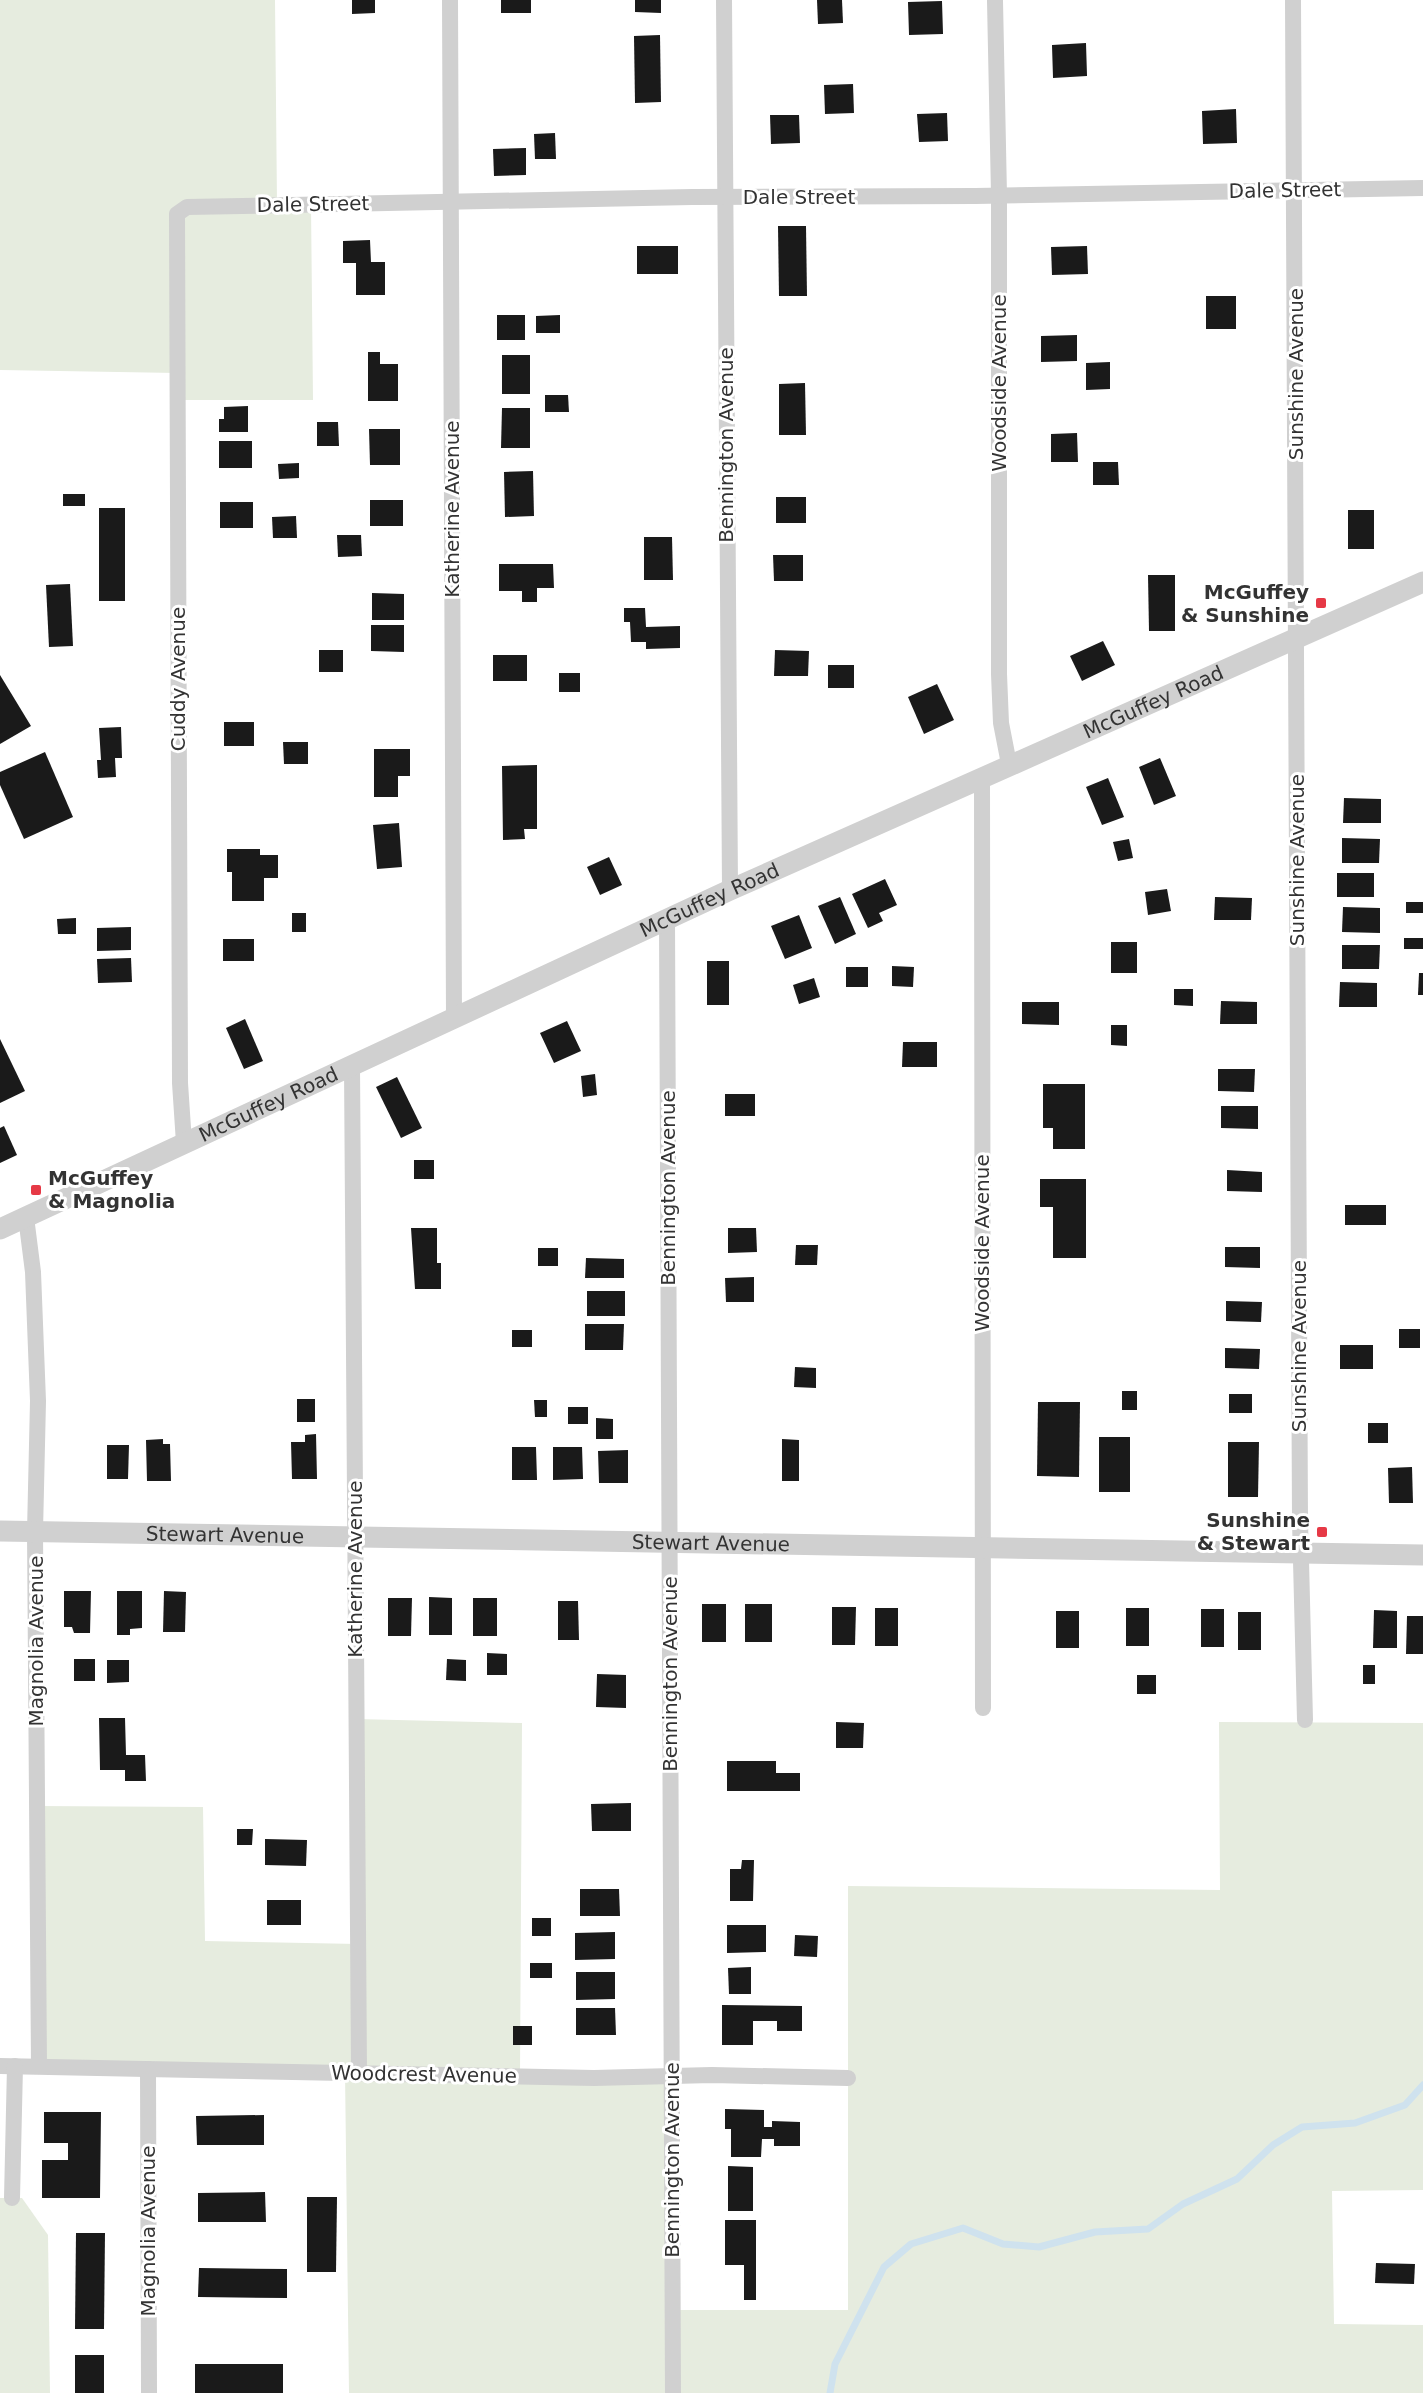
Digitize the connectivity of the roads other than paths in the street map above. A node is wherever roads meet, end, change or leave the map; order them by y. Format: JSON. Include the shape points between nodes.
{"nodes":[{"id":1,"x":450,"y":0,"type":"edge"},
{"id":2,"x":724,"y":0,"type":"edge"},
{"id":3,"x":1293,"y":0,"type":"edge"},
{"id":4,"x":995,"y":1,"type":"edge"},
{"id":5,"x":1423,"y":188,"type":"edge"},
{"id":6,"x":1295,"y":190,"type":"junction"},
{"id":7,"x":999,"y":195,"type":"junction"},
{"id":8,"x":725,"y":198,"type":"junction"},
{"id":9,"x":451,"y":201,"type":"junction"},
{"id":10,"x":177,"y":214,"type":"joint"},
{"id":11,"x":1423,"y":582,"type":"edge"},
{"id":12,"x":1296,"y":638,"type":"junction"},
{"id":13,"x":1009,"y":764,"type":"junction"},
{"id":14,"x":982,"y":777,"type":"junction"},
{"id":15,"x":730,"y":890,"type":"junction"},
{"id":16,"x":667,"y":919,"type":"junction"},
{"id":17,"x":454,"y":1018,"type":"junction"},
{"id":18,"x":352,"y":1065,"type":"junction"},
{"id":19,"x":184,"y":1143,"type":"junction"},
{"id":20,"x":26,"y":1216,"type":"junction"},
{"id":21,"x":0,"y":1229,"type":"edge"},
{"id":22,"x":0,"y":1531,"type":"edge"},
{"id":23,"x":35,"y":1532,"type":"junction"},
{"id":24,"x":355,"y":1537,"type":"junction"},
{"id":25,"x":669,"y":1542,"type":"junction"},
{"id":26,"x":984,"y":1548,"type":"junction"},
{"id":27,"x":1300,"y":1553,"type":"junction"},
{"id":28,"x":1423,"y":1555,"type":"edge"},
{"id":29,"x":983,"y":1708,"type":"dead end"},
{"id":30,"x":1305,"y":1720,"type":"dead end"},
{"id":31,"x":8,"y":2066,"type":"edge"},
{"id":32,"x":39,"y":2066,"type":"junction"},
{"id":33,"x":148,"y":2069,"type":"junction"},
{"id":34,"x":359,"y":2072,"type":"junction"},
{"id":35,"x":672,"y":2077,"type":"junction"},
{"id":36,"x":848,"y":2078,"type":"dead end"},
{"id":37,"x":12,"y":2198,"type":"dead end"},
{"id":38,"x":149,"y":2393,"type":"edge"},
{"id":39,"x":673,"y":2393,"type":"edge"}],
"edges":[{"from":1,"to":9,"type":"street","name":"Katherine Avenue"},
{"from":2,"to":8,"type":"street","name":"Bennington Avenue"},
{"from":3,"to":6,"type":"street","name":"Sunshine Avenue"},
{"from":4,"to":7,"type":"street","name":"Woodside Avenue"},
{"from":5,"to":6,"type":"street","name":"Dale Street"},
{"from":6,"to":7,"type":"street","name":"Dale Street"},
{"from":6,"to":12,"type":"street","name":"Sunshine Avenue"},
{"from":7,"to":8,"type":"street","name":"Dale Street"},
{"from":7,"to":13,"type":"street","name":"Woodside Avenue","via":[[999,674],[1001,723]]},
{"from":8,"to":9,"type":"street","name":"Dale Street"},
{"from":8,"to":15,"type":"street","name":"Bennington Avenue"},
{"from":9,"to":10,"type":"street","name":"Dale Street","via":[[188,207]]},
{"from":9,"to":17,"type":"street","name":"Katherine Avenue"},
{"from":10,"to":19,"type":"street","name":"Cuddy Avenue","via":[[180,1071]]},
{"from":11,"to":12,"type":"street","name":"McGuffey Road"},
{"from":12,"to":13,"type":"street","name":"McGuffey Road"},
{"from":12,"to":27,"type":"street","name":"Sunshine Avenue"},
{"from":13,"to":14,"type":"street","name":"McGuffey Road"},
{"from":14,"to":15,"type":"street","name":"McGuffey Road"},
{"from":14,"to":26,"type":"street","name":"Woodside Avenue"},
{"from":15,"to":16,"type":"street","name":"McGuffey Road"},
{"from":16,"to":17,"type":"street","name":"McGuffey Road"},
{"from":16,"to":25,"type":"street","name":"Bennington Avenue"},
{"from":17,"to":18,"type":"street","name":"McGuffey Road"},
{"from":18,"to":19,"type":"street","name":"McGuffey Road"},
{"from":18,"to":24,"type":"street","name":"Katherine Avenue"},
{"from":19,"to":20,"type":"street","name":"McGuffey Road"},
{"from":20,"to":21,"type":"street","name":"McGuffey Road"},
{"from":20,"to":23,"type":"street","name":"Magnolia Avenue","via":[[33,1272],[38,1401]]},
{"from":22,"to":23,"type":"street","name":"Stewart Avenue"},
{"from":23,"to":24,"type":"street","name":"Stewart Avenue"},
{"from":23,"to":32,"type":"street","name":"Magnolia Avenue"},
{"from":24,"to":25,"type":"street","name":"Stewart Avenue"},
{"from":24,"to":34,"type":"street","name":"Katherine Avenue"},
{"from":25,"to":26,"type":"street","name":"Stewart Avenue"},
{"from":25,"to":35,"type":"street","name":"Bennington Avenue"},
{"from":26,"to":27,"type":"street","name":"Stewart Avenue"},
{"from":26,"to":29,"type":"street","name":"Woodside Avenue"},
{"from":27,"to":28,"type":"street","name":"Stewart Avenue"},
{"from":27,"to":30,"type":"street","name":"Sunshine Avenue"},
{"from":31,"to":32,"type":"street","name":"Woodcrest Avenue"},
{"from":31,"to":37,"type":"street"},
{"from":32,"to":33,"type":"street","name":"Woodcrest Avenue"},
{"from":33,"to":34,"type":"street","name":"Woodcrest Avenue"},
{"from":33,"to":38,"type":"street","name":"Magnolia Avenue"},
{"from":34,"to":35,"type":"street","name":"Woodcrest Avenue"},
{"from":35,"to":36,"type":"street","name":"Woodcrest Avenue"},
{"from":35,"to":39,"type":"street","name":"Bennington Avenue"}]}
